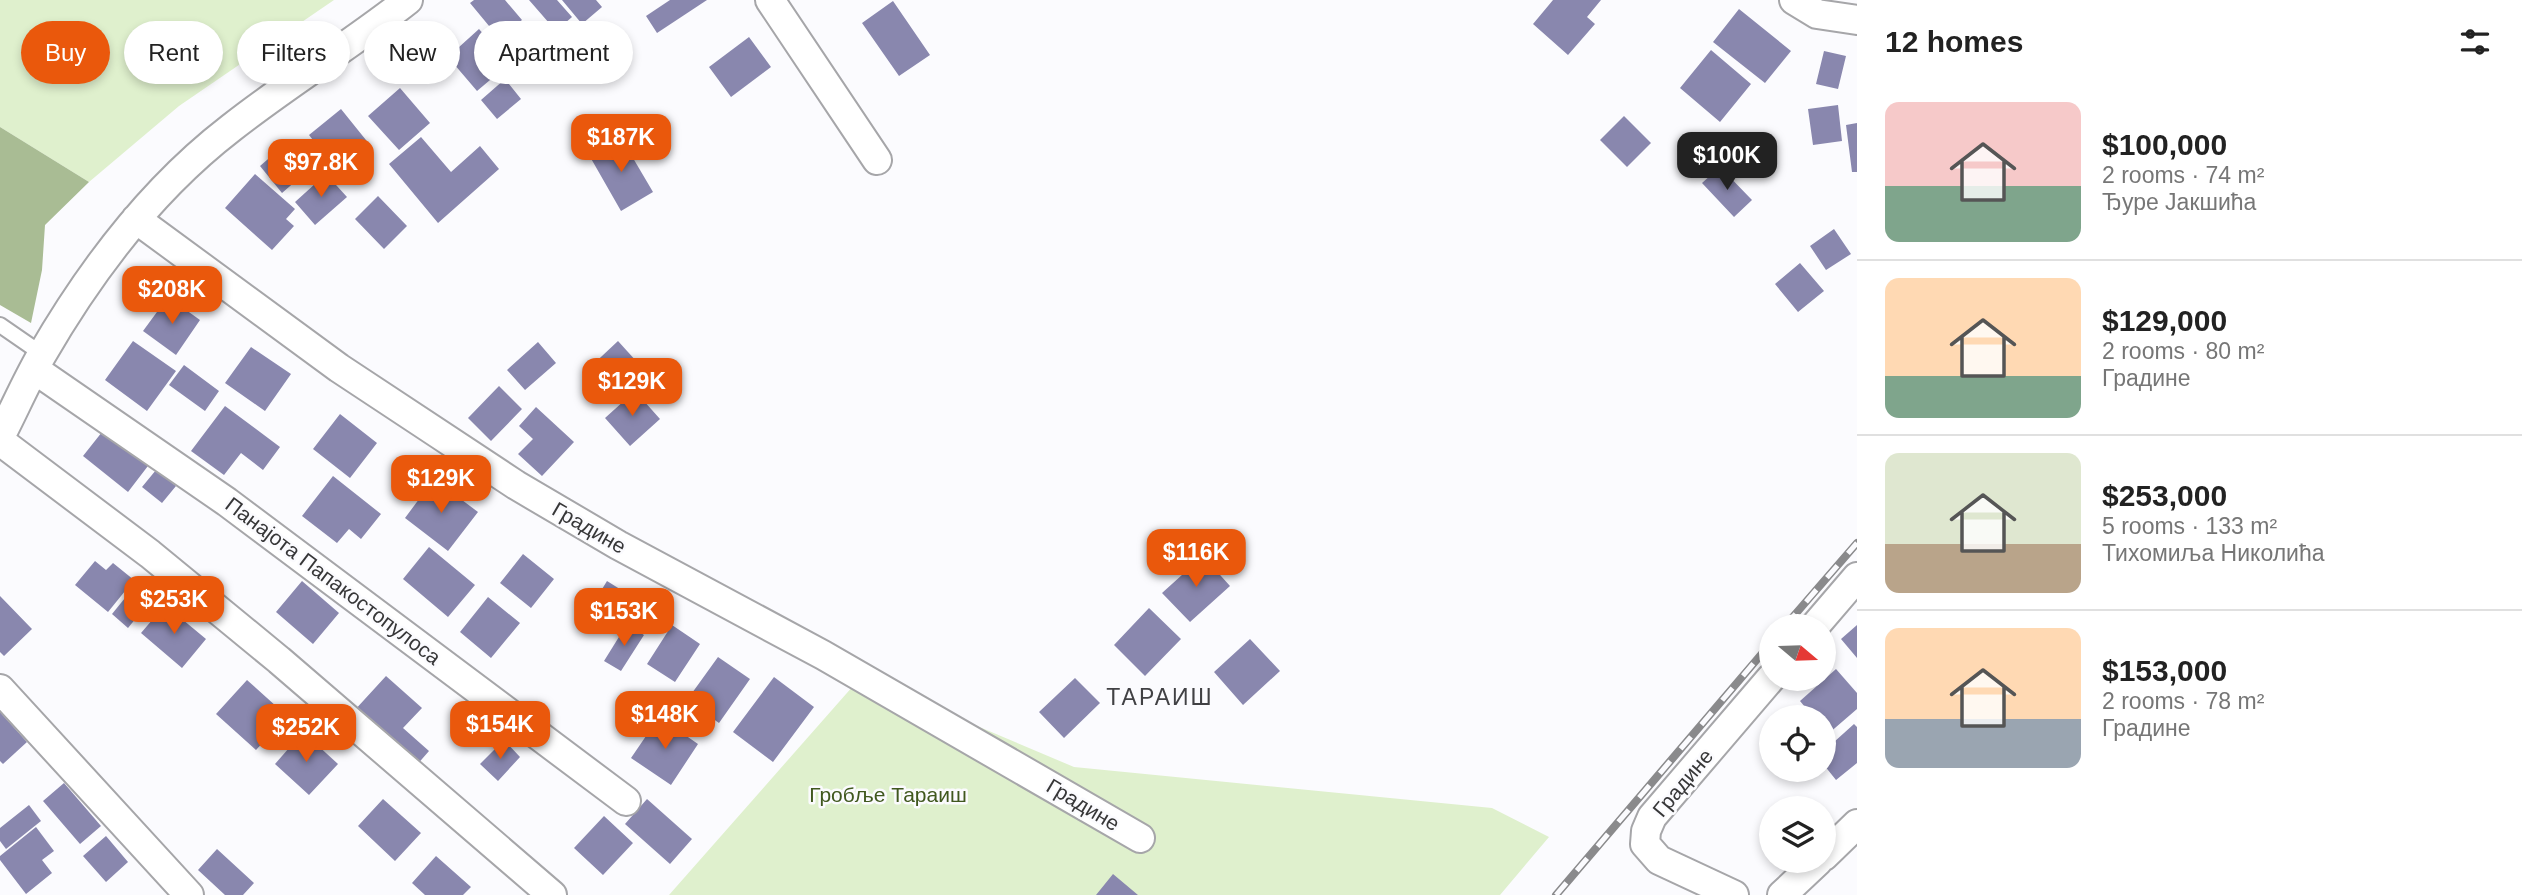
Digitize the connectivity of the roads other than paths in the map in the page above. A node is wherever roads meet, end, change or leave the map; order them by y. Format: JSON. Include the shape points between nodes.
{"nodes":[{"id":1,"x":408,"y":0,"type":"edge"},
{"id":2,"x":770,"y":0,"type":"edge"},
{"id":3,"x":1794,"y":0,"type":"edge"},
{"id":4,"x":1857,"y":20,"type":"edge"},
{"id":5,"x":877,"y":160,"type":"dead end"},
{"id":6,"x":136,"y":219,"type":"junction"},
{"id":7,"x":0,"y":325,"type":"edge"},
{"id":8,"x":38,"y":361,"type":"junction"},
{"id":9,"x":0,"y":439,"type":"edge"},
{"id":10,"x":1857,"y":576,"type":"edge"},
{"id":11,"x":1825,"y":614,"type":"edge"},
{"id":12,"x":0,"y":689,"type":"edge"},
{"id":13,"x":1760,"y":691,"type":"edge"},
{"id":14,"x":626,"y":801,"type":"dead end"},
{"id":15,"x":1857,"y":824,"type":"edge"},
{"id":16,"x":1140,"y":838,"type":"dead end"},
{"id":17,"x":1836,"y":844,"type":"edge"},
{"id":18,"x":1805,"y":873,"type":"edge"},
{"id":19,"x":189,"y":895,"type":"edge"},
{"id":20,"x":552,"y":895,"type":"edge"},
{"id":21,"x":1734,"y":895,"type":"edge"},
{"id":22,"x":1782,"y":895,"type":"edge"}],
"edges":[{"from":1,"to":6,"type":"street","via":[[230,128]]},
{"from":2,"to":5,"type":"street"},
{"from":3,"to":4,"type":"street","via":[[1816,14]]},
{"from":6,"to":8,"type":"street","via":[[86,285]]},
{"from":6,"to":16,"type":"street","name":"Градине","via":[[338,368],[516,485]]},
{"from":7,"to":8,"type":"lane"},
{"from":8,"to":9,"type":"street"},
{"from":8,"to":14,"type":"street","name":"Панајота Папакостопулоса"},
{"from":9,"to":20,"type":"street","via":[[279,660]]},
{"from":10,"to":11,"type":"street"},
{"from":12,"to":19,"type":"street"},
{"from":13,"to":21,"type":"street","name":"Градине","via":[[1646,831],[1646,844],[1659,860]]},
{"from":15,"to":17,"type":"street"},
{"from":18,"to":22,"type":"street"}]}
